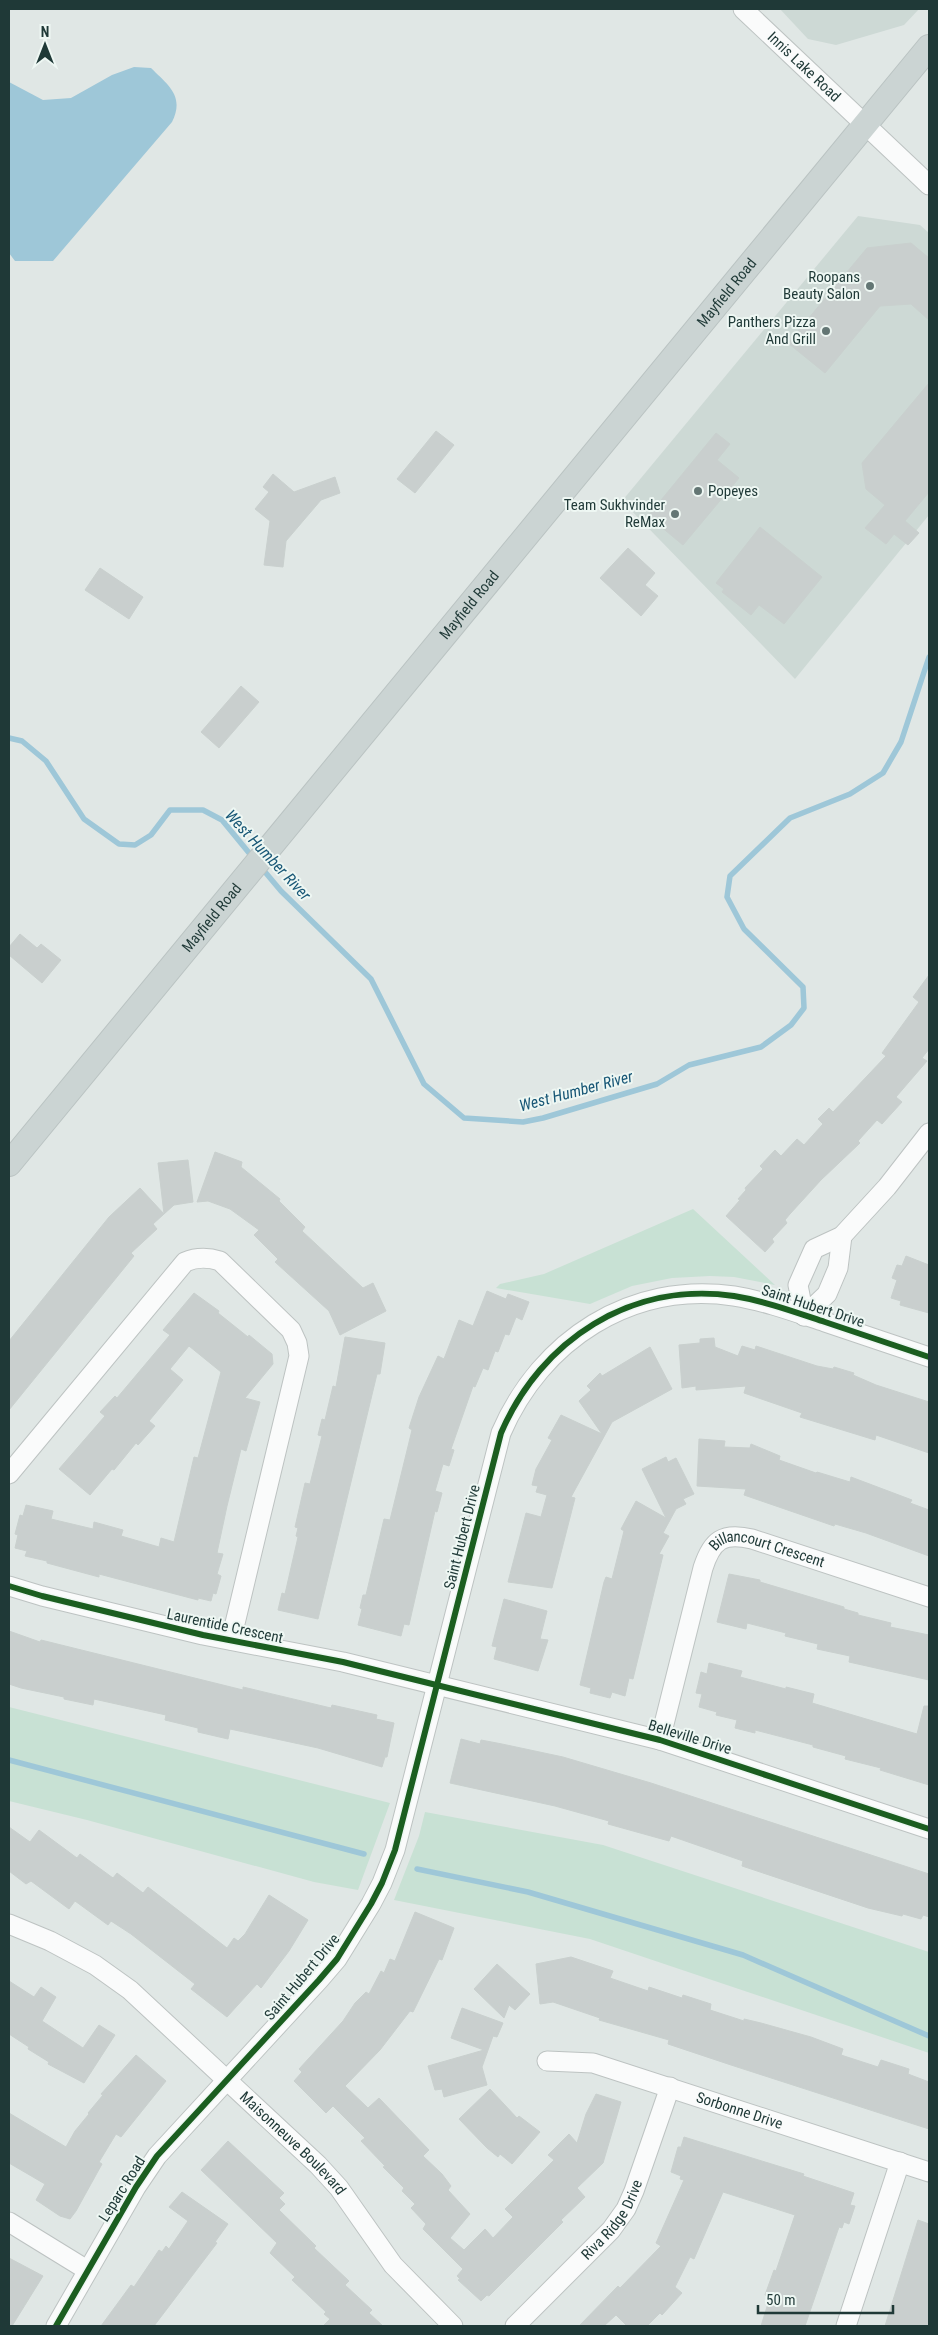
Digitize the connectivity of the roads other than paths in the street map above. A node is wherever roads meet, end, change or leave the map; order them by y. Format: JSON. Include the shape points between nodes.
{"nodes":[{"id":1,"x":743,"y":9,"type":"edge"},
{"id":2,"x":929,"y":47,"type":"edge"},
{"id":3,"x":864,"y":126,"type":"junction"},
{"id":4,"x":929,"y":185,"type":"edge"},
{"id":5,"x":929,"y":1133,"type":"edge"},
{"id":6,"x":9,"y":1164,"type":"edge"},
{"id":7,"x":842,"y":1236,"type":"junction"},
{"id":8,"x":804,"y":1316,"type":"junction"},
{"id":9,"x":929,"y":1357,"type":"edge"},
{"id":10,"x":9,"y":1474,"type":"edge"},
{"id":11,"x":9,"y":1586,"type":"edge"},
{"id":12,"x":929,"y":1597,"type":"edge"},
{"id":13,"x":230,"y":1640,"type":"junction"},
{"id":14,"x":438,"y":1684,"type":"junction"},
{"id":15,"x":660,"y":1740,"type":"junction"},
{"id":16,"x":929,"y":1829,"type":"edge"},
{"id":17,"x":9,"y":1924,"type":"edge"},
{"id":18,"x":547,"y":2061,"type":"dead end"},
{"id":19,"x":228,"y":2079,"type":"junction"},
{"id":20,"x":670,"y":2087,"type":"junction"},
{"id":21,"x":900,"y":2162,"type":"junction"},
{"id":22,"x":929,"y":2172,"type":"edge"},
{"id":23,"x":9,"y":2222,"type":"edge"},
{"id":24,"x":87,"y":2270,"type":"junction"},
{"id":25,"x":56,"y":2326,"type":"edge"},
{"id":26,"x":453,"y":2326,"type":"edge"},
{"id":27,"x":515,"y":2326,"type":"edge"},
{"id":28,"x":846,"y":2326,"type":"edge"}],
"edges":[{"from":1,"to":3,"type":"street","name":"Innis Lake Road"},
{"from":2,"to":3,"type":"main road","name":"Mayfield Road"},
{"from":3,"to":4,"type":"street","name":"Innis Lake Road"},
{"from":3,"to":6,"type":"main road","name":"Mayfield Road"},
{"from":5,"to":7,"type":"street","via":[[887,1187]]},
{"from":7,"to":8,"type":"street","via":[[838,1268],[827,1294]]},
{"from":7,"to":8,"type":"street","via":[[814,1249],[798,1285]]},
{"from":8,"to":9,"type":"street","name":"Saint Hubert Drive"},
{"from":8,"to":14,"type":"street","name":"Saint Hubert Drive","via":[[757,1300],[676,1295],[611,1314],[577,1334],[552,1357],[523,1391],[501,1433]]},
{"from":10,"to":13,"type":"street","name":"Laurentide Crescent","via":[[185,1262],[195,1258],[220,1261],[291,1330],[298,1343],[299,1356]]},
{"from":11,"to":13,"type":"street","name":"Laurentide Crescent"},
{"from":12,"to":15,"type":"street","name":"Billancourt Crescent","via":[[752,1539],[737,1535],[723,1538],[709,1551],[703,1568]]},
{"from":13,"to":14,"type":"street","name":"Laurentide Crescent"},
{"from":14,"to":15,"type":"street","name":"Belleville Drive"},
{"from":14,"to":19,"type":"street","name":"Saint Hubert Drive","via":[[398,1841],[380,1888],[337,1959]]},
{"from":15,"to":16,"type":"street","name":"Belleville Drive"},
{"from":17,"to":19,"type":"street","name":"Maisonneuve Boulevard","via":[[50,1941],[123,1985]]},
{"from":18,"to":20,"type":"street","name":"Sorbonne Drive","via":[[593,2063]]},
{"from":19,"to":24,"type":"street","name":"Leparc Road","via":[[157,2156]]},
{"from":19,"to":26,"type":"street","name":"Maisonneuve Boulevard","via":[[339,2188],[393,2265]]},
{"from":20,"to":21,"type":"street","name":"Sorbonne Drive"},
{"from":20,"to":27,"type":"street","name":"Riva Ridge Drive","via":[[626,2210],[611,2230]]},
{"from":21,"to":22,"type":"street","name":"Sorbonne Drive"},
{"from":21,"to":28,"type":"street"},
{"from":23,"to":24,"type":"street"},
{"from":24,"to":25,"type":"street","name":"Leparc Road"}]}
